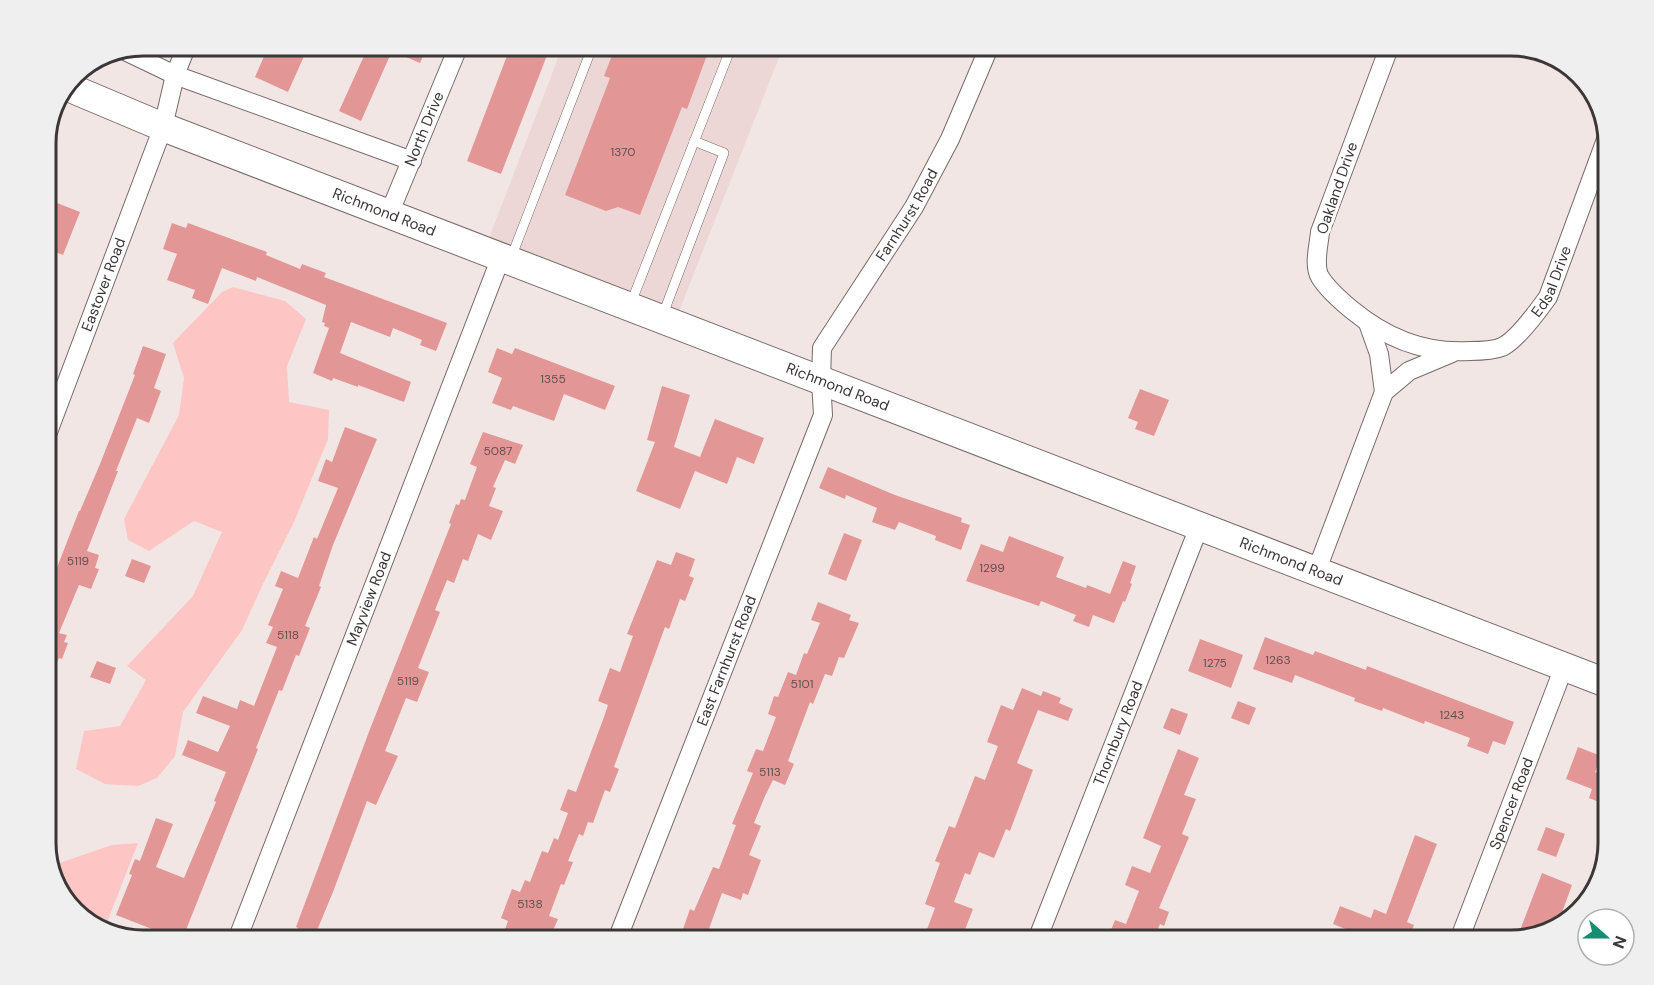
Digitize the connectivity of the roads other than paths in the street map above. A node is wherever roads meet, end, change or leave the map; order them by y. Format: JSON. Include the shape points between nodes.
{"nodes":[{"id":1,"x":136,"y":56,"type":"edge"},
{"id":2,"x":183,"y":56,"type":"edge"},
{"id":3,"x":455,"y":56,"type":"edge"},
{"id":4,"x":588,"y":56,"type":"edge"},
{"id":5,"x":728,"y":56,"type":"edge"},
{"id":6,"x":985,"y":56,"type":"edge"},
{"id":7,"x":1386,"y":56,"type":"edge"},
{"id":8,"x":176,"y":75,"type":"junction"},
{"id":9,"x":74,"y":90,"type":"edge"},
{"id":10,"x":163,"y":127,"type":"junction"},
{"id":11,"x":694,"y":141,"type":"junction"},
{"id":12,"x":412,"y":160,"type":"junction"},
{"id":13,"x":1598,"y":161,"type":"edge"},
{"id":14,"x":389,"y":214,"type":"junction"},
{"id":15,"x":505,"y":259,"type":"junction"},
{"id":16,"x":629,"y":307,"type":"junction"},
{"id":17,"x":661,"y":319,"type":"junction"},
{"id":18,"x":1368,"y":323,"type":"junction"},
{"id":19,"x":1428,"y":348,"type":"joint"},
{"id":20,"x":1454,"y":352,"type":"junction"},
{"id":21,"x":821,"y":380,"type":"junction"},
{"id":22,"x":1384,"y":392,"type":"junction"},
{"id":23,"x":56,"y":411,"type":"edge"},
{"id":24,"x":1199,"y":526,"type":"junction"},
{"id":25,"x":1316,"y":572,"type":"junction"},
{"id":26,"x":1564,"y":667,"type":"junction"},
{"id":27,"x":1598,"y":680,"type":"edge"},
{"id":28,"x":241,"y":930,"type":"edge"},
{"id":29,"x":621,"y":930,"type":"edge"},
{"id":30,"x":1041,"y":930,"type":"edge"},
{"id":31,"x":1463,"y":930,"type":"edge"}],
"edges":[{"from":1,"to":8,"type":"street"},
{"from":2,"to":8,"type":"street","name":"Eastover Road"},
{"from":3,"to":12,"type":"street","name":"North Drive"},
{"from":4,"to":15,"type":"lane"},
{"from":5,"to":11,"type":"lane"},
{"from":6,"to":21,"type":"street","name":"Farnhurst Road","via":[[950,139],[914,207],[822,348]]},
{"from":7,"to":18,"type":"street","name":"Oakland Drive","via":[[1320,232],[1317,259],[1319,276],[1339,300]]},
{"from":8,"to":10,"type":"street","name":"Eastover Road"},
{"from":8,"to":12,"type":"street"},
{"from":9,"to":10,"type":"main road","name":"Richmond Road"},
{"from":10,"to":14,"type":"main road","name":"Richmond Road"},
{"from":10,"to":23,"type":"street","name":"Eastover Road"},
{"from":11,"to":16,"type":"lane"},
{"from":11,"to":17,"type":"lane","via":[[724,153]]},
{"from":12,"to":14,"type":"street","name":"North Drive"},
{"from":13,"to":20,"type":"street","name":"Edsal Drive","via":[[1548,297],[1533,319],[1503,346]]},
{"from":14,"to":15,"type":"main road","name":"Richmond Road"},
{"from":15,"to":16,"type":"main road","name":"Richmond Road"},
{"from":15,"to":28,"type":"street","name":"Mayview Road"},
{"from":16,"to":17,"type":"main road","name":"Richmond Road"},
{"from":17,"to":21,"type":"main road","name":"Richmond Road"},
{"from":18,"to":19,"type":"street","name":"Oakland Drive","via":[[1397,339]]},
{"from":18,"to":22,"type":"street","via":[[1379,354]]},
{"from":19,"to":20,"type":"street","name":"Edsal Drive"},
{"from":20,"to":22,"type":"street","via":[[1409,371]]},
{"from":21,"to":24,"type":"main road","name":"Richmond Road"},
{"from":21,"to":29,"type":"street","name":"East Farnhurst Road","via":[[823,415]]},
{"from":22,"to":25,"type":"street"},
{"from":24,"to":25,"type":"main road","name":"Richmond Road"},
{"from":24,"to":30,"type":"street","name":"Thornbury Road"},
{"from":25,"to":26,"type":"main road","name":"Richmond Road"},
{"from":26,"to":27,"type":"main road","name":"Richmond Road"},
{"from":26,"to":31,"type":"street","name":"Spencer Road"}]}
